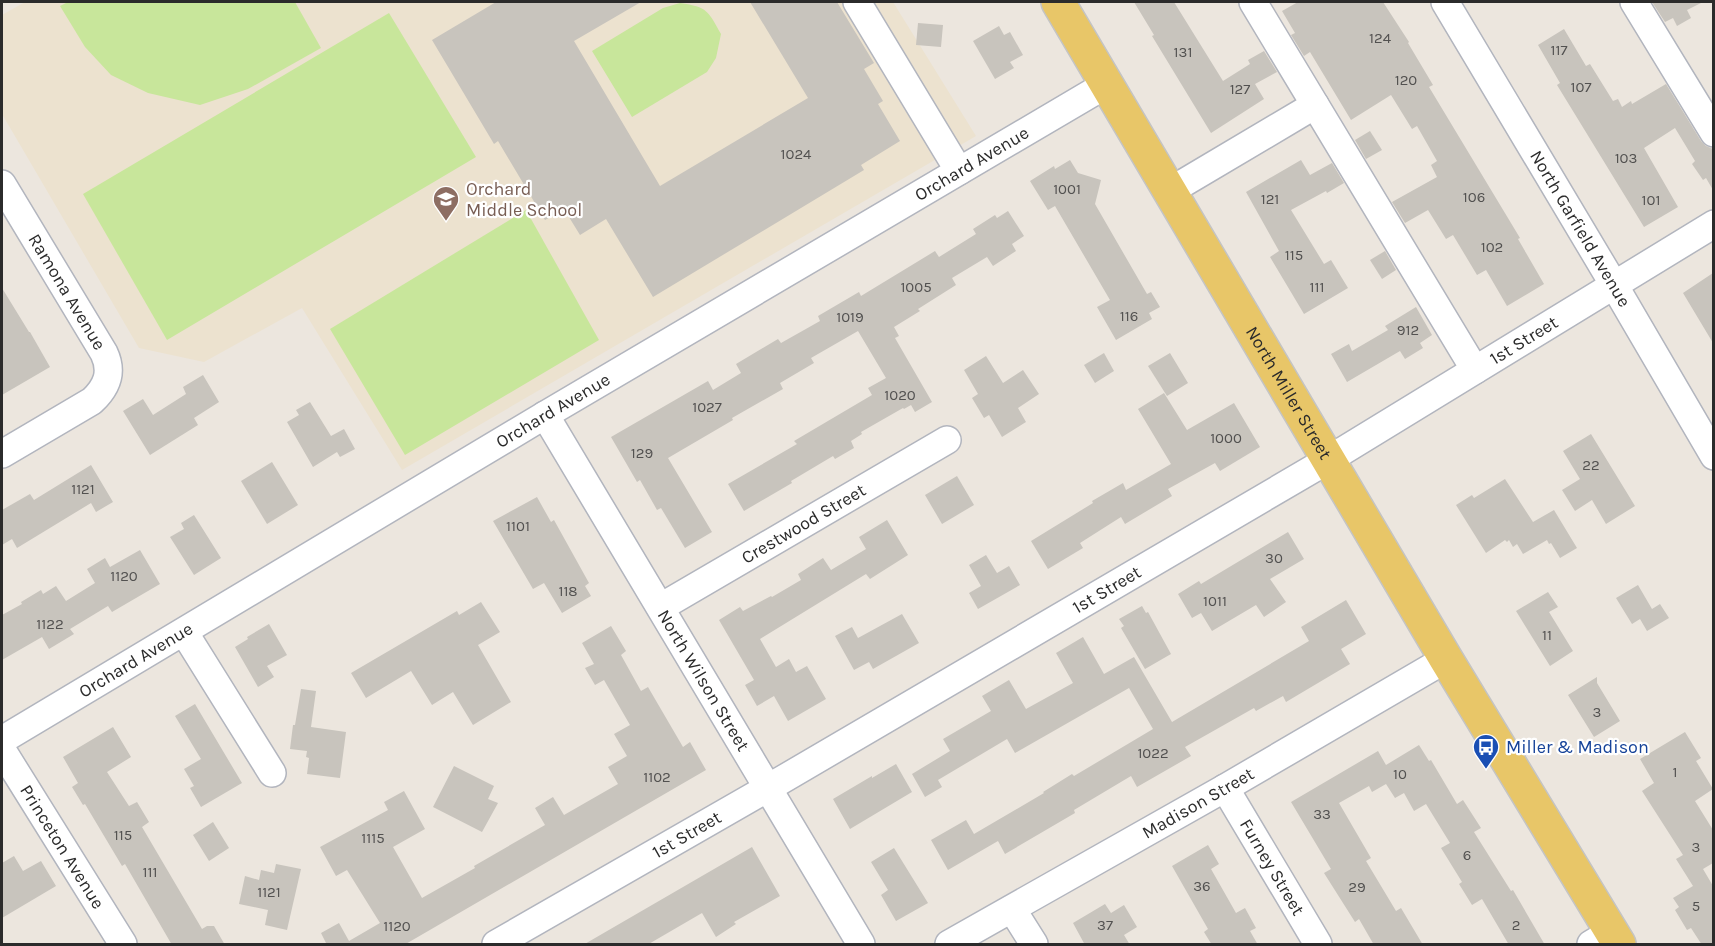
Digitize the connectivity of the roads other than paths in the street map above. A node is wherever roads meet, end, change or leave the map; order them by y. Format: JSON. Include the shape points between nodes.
{"nodes":[{"id":1,"x":857,"y":2,"type":"edge"},
{"id":2,"x":1058,"y":2,"type":"edge"},
{"id":3,"x":1253,"y":2,"type":"edge"},
{"id":4,"x":1445,"y":2,"type":"edge"},
{"id":5,"x":1634,"y":2,"type":"edge"},
{"id":6,"x":1107,"y":84,"type":"junction"},
{"id":7,"x":1316,"y":105,"type":"junction"},
{"id":8,"x":1713,"y":133,"type":"edge"},
{"id":9,"x":959,"y":171,"type":"junction"},
{"id":10,"x":2,"y":184,"type":"edge"},
{"id":11,"x":1170,"y":191,"type":"junction"},
{"id":12,"x":1713,"y":224,"type":"edge"},
{"id":13,"x":1614,"y":285,"type":"junction"},
{"id":14,"x":1475,"y":370,"type":"junction"},
{"id":15,"x":546,"y":415,"type":"junction"},
{"id":16,"x":947,"y":440,"type":"dead end"},
{"id":17,"x":2,"y":454,"type":"edge"},
{"id":18,"x":1713,"y":456,"type":"edge"},
{"id":19,"x":1328,"y":460,"type":"junction"},
{"id":20,"x":661,"y":608,"type":"junction"},
{"id":21,"x":184,"y":632,"type":"junction"},
{"id":22,"x":1446,"y":659,"type":"junction"},
{"id":23,"x":2,"y":740,"type":"edge"},
{"id":24,"x":2,"y":750,"type":"edge"},
{"id":25,"x":272,"y":773,"type":"dead end"},
{"id":26,"x":768,"y":788,"type":"junction"},
{"id":27,"x":1225,"y":788,"type":"junction"},
{"id":28,"x":1012,"y":909,"type":"junction"},
{"id":29,"x":1607,"y":940,"type":"edge"},
{"id":30,"x":123,"y":945,"type":"edge"},
{"id":31,"x":496,"y":945,"type":"edge"},
{"id":32,"x":861,"y":945,"type":"edge"},
{"id":33,"x":949,"y":945,"type":"edge"},
{"id":34,"x":1034,"y":945,"type":"edge"},
{"id":35,"x":1318,"y":945,"type":"edge"}],
"edges":[{"from":1,"to":9,"type":"street"},
{"from":2,"to":6,"type":"main road","name":"North Miller Street"},
{"from":3,"to":7,"type":"street"},
{"from":4,"to":13,"type":"street","name":"North Garfield Avenue"},
{"from":5,"to":8,"type":"street"},
{"from":6,"to":9,"type":"street","name":"Orchard Avenue"},
{"from":6,"to":11,"type":"main road","name":"North Miller Street"},
{"from":7,"to":11,"type":"street"},
{"from":7,"to":14,"type":"street"},
{"from":9,"to":15,"type":"street","name":"Orchard Avenue"},
{"from":10,"to":17,"type":"street","name":"Ramona Avenue","via":[[108,363],[102,392],[92,401]]},
{"from":11,"to":19,"type":"main road","name":"North Miller Street"},
{"from":12,"to":13,"type":"street","name":"1st Street"},
{"from":13,"to":14,"type":"street","name":"1st Street"},
{"from":13,"to":18,"type":"street","name":"North Garfield Avenue"},
{"from":14,"to":19,"type":"street","name":"1st Street"},
{"from":15,"to":20,"type":"street","name":"North Wilson Street"},
{"from":15,"to":21,"type":"street","name":"Orchard Avenue"},
{"from":16,"to":20,"type":"street","name":"Crestwood Street"},
{"from":19,"to":22,"type":"main road","name":"North Miller Street"},
{"from":19,"to":26,"type":"street","name":"1st Street"},
{"from":20,"to":26,"type":"street","name":"North Wilson Street"},
{"from":21,"to":23,"type":"street","name":"Orchard Avenue"},
{"from":21,"to":25,"type":"street"},
{"from":22,"to":27,"type":"street","name":"Madison Street"},
{"from":22,"to":29,"type":"main road","name":"North Miller Street"},
{"from":24,"to":30,"type":"street","name":"Princeton Avenue"},
{"from":26,"to":31,"type":"street","name":"1st Street"},
{"from":26,"to":32,"type":"street","name":"North Wilson Street"},
{"from":27,"to":28,"type":"street","name":"Madison Street"},
{"from":27,"to":35,"type":"street","name":"Furney Street"},
{"from":28,"to":33,"type":"street","name":"Madison Street"},
{"from":28,"to":34,"type":"street"}]}
